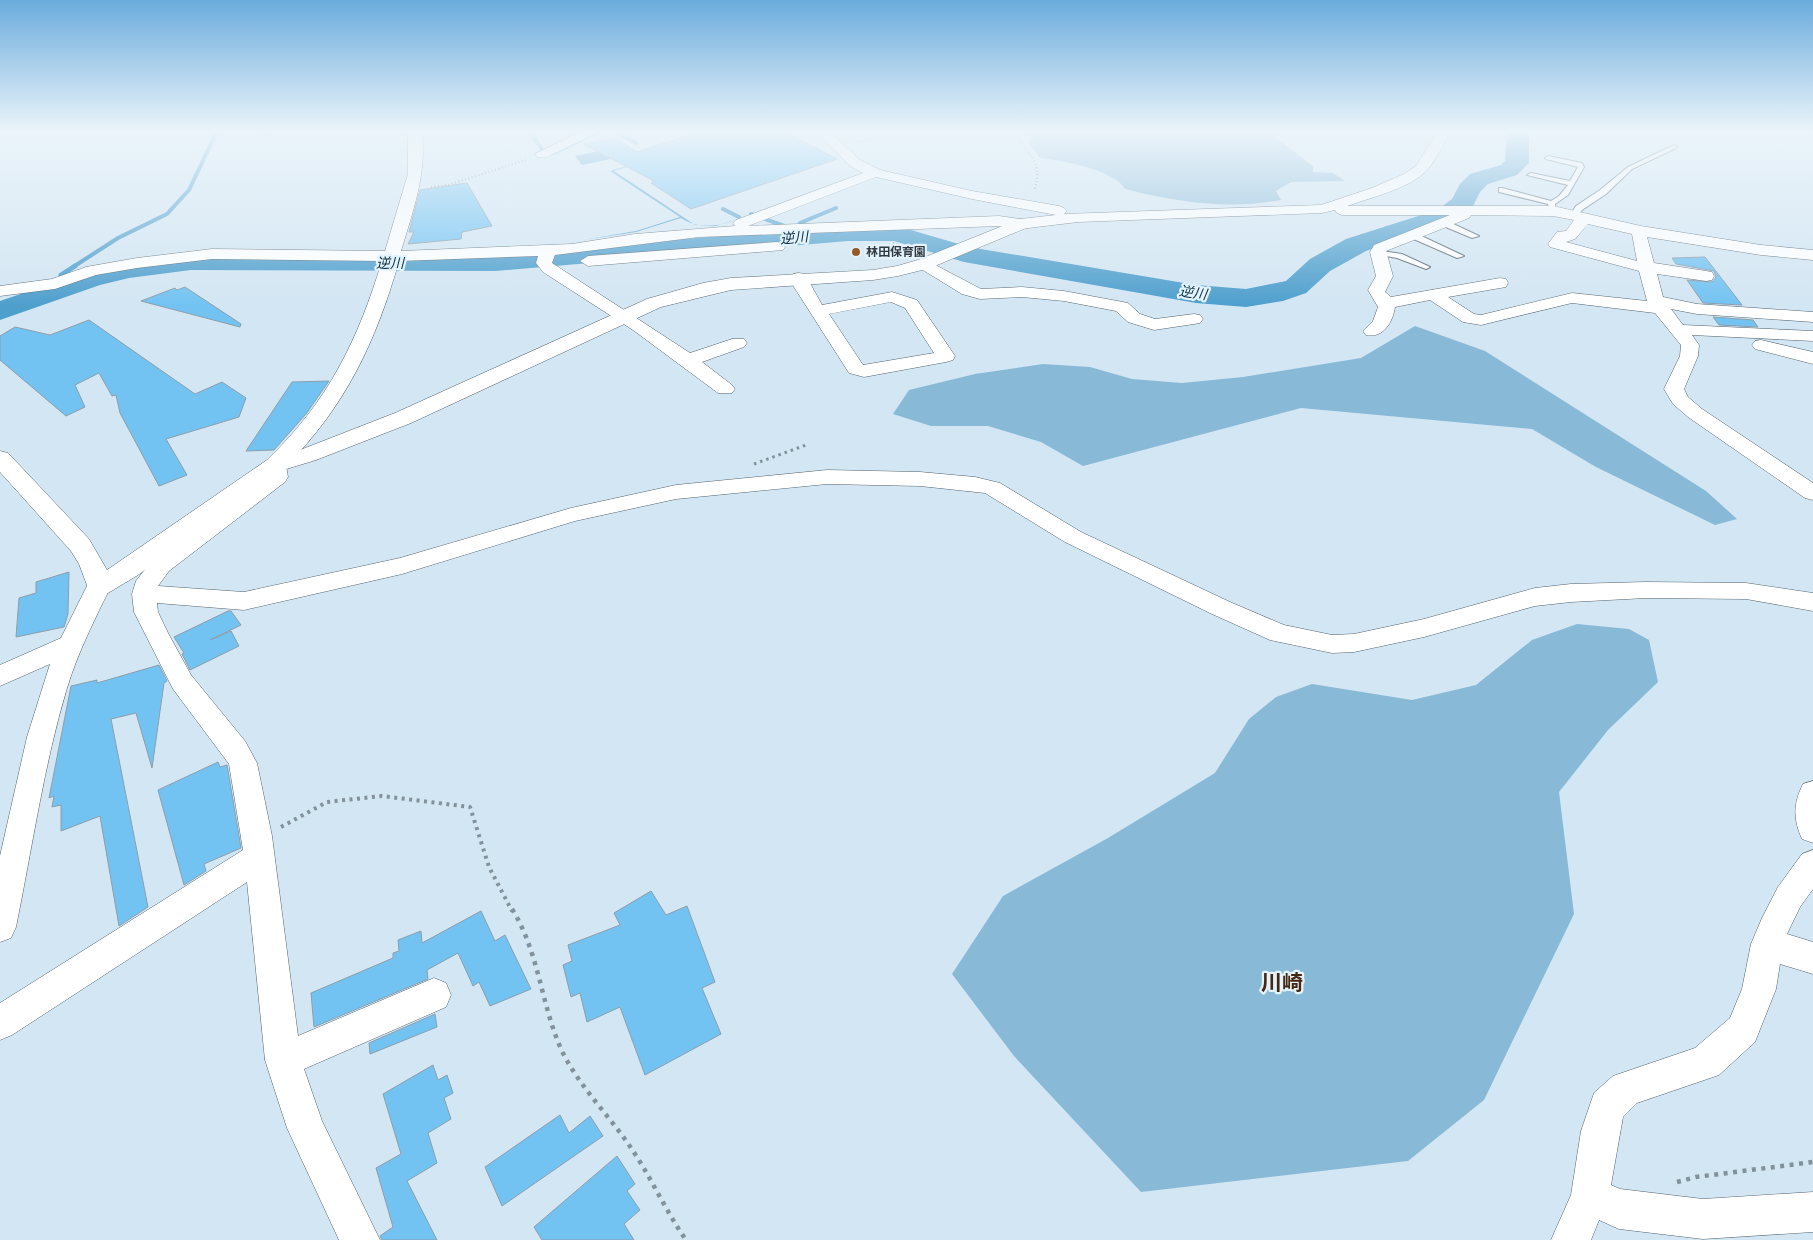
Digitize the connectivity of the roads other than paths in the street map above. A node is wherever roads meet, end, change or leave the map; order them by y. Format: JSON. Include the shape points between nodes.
{"nodes":[{"id":1,"x":413,"y":189,"type":"edge"},
{"id":2,"x":832,"y":189,"type":"edge"},
{"id":3,"x":945,"y":189,"type":"edge"},
{"id":4,"x":1382,"y":189,"type":"edge"},
{"id":5,"x":1568,"y":189,"type":"edge"},
{"id":6,"x":1606,"y":189,"type":"edge"},
{"id":7,"x":1502,"y":190,"type":"dead end"},
{"id":8,"x":1552,"y":207,"type":"junction"},
{"id":9,"x":1322,"y":209,"type":"junction"},
{"id":10,"x":1443,"y":216,"type":"junction"},
{"id":11,"x":1579,"y":216,"type":"junction"},
{"id":12,"x":1078,"y":218,"type":"junction"},
{"id":13,"x":1020,"y":224,"type":"junction"},
{"id":14,"x":728,"y":230,"type":"junction"},
{"id":15,"x":1641,"y":231,"type":"junction"},
{"id":16,"x":1412,"y":235,"type":"junction"},
{"id":17,"x":1475,"y":236,"type":"dead end"},
{"id":18,"x":777,"y":247,"type":"dead end"},
{"id":19,"x":1378,"y":252,"type":"junction"},
{"id":20,"x":1813,"y":254,"type":"edge"},
{"id":21,"x":1460,"y":256,"type":"dead end"},
{"id":22,"x":546,"y":260,"type":"junction"},
{"id":23,"x":390,"y":261,"type":"junction"},
{"id":24,"x":932,"y":261,"type":"junction"},
{"id":25,"x":1646,"y":266,"type":"junction"},
{"id":26,"x":1426,"y":267,"type":"dead end"},
{"id":27,"x":1706,"y":276,"type":"dead end"},
{"id":28,"x":799,"y":278,"type":"junction"},
{"id":29,"x":1500,"y":283,"type":"dead end"},
{"id":30,"x":0,"y":291,"type":"edge"},
{"id":31,"x":1433,"y":294,"type":"junction"},
{"id":32,"x":1387,"y":303,"type":"junction"},
{"id":33,"x":1657,"y":304,"type":"junction"},
{"id":34,"x":817,"y":311,"type":"junction"},
{"id":35,"x":626,"y":315,"type":"junction"},
{"id":36,"x":1813,"y":317,"type":"edge"},
{"id":37,"x":1194,"y":319,"type":"dead end"},
{"id":38,"x":1372,"y":331,"type":"dead end"},
{"id":39,"x":1682,"y":335,"type":"junction"},
{"id":40,"x":1813,"y":336,"type":"edge"},
{"id":41,"x":738,"y":343,"type":"dead end"},
{"id":42,"x":1813,"y":358,"type":"edge"},
{"id":43,"x":689,"y":360,"type":"junction"},
{"id":44,"x":725,"y":389,"type":"dead end"},
{"id":45,"x":0,"y":458,"type":"edge"},
{"id":46,"x":275,"y":465,"type":"junction"},
{"id":47,"x":1813,"y":493,"type":"edge"},
{"id":48,"x":99,"y":586,"type":"junction"},
{"id":49,"x":144,"y":594,"type":"junction"},
{"id":50,"x":1813,"y":602,"type":"edge"},
{"id":51,"x":70,"y":644,"type":"junction"},
{"id":52,"x":0,"y":676,"type":"edge"},
{"id":53,"x":1813,"y":793,"type":"edge"},
{"id":54,"x":1813,"y":830,"type":"edge"},
{"id":55,"x":258,"y":846,"type":"junction"},
{"id":56,"x":1813,"y":864,"type":"edge"},
{"id":57,"x":0,"y":927,"type":"edge"},
{"id":58,"x":1767,"y":944,"type":"junction"},
{"id":59,"x":1813,"y":958,"type":"edge"},
{"id":60,"x":434,"y":995,"type":"dead end"},
{"id":61,"x":0,"y":1023,"type":"edge"},
{"id":62,"x":283,"y":1060,"type":"junction"},
{"id":63,"x":1590,"y":1196,"type":"junction"},
{"id":64,"x":1813,"y":1212,"type":"edge"},
{"id":65,"x":360,"y":1240,"type":"edge"},
{"id":66,"x":1571,"y":1240,"type":"edge"}],
"edges":[{"from":1,"to":23,"type":"street"},
{"from":2,"to":14,"type":"street"},
{"from":3,"to":12,"type":"street","via":[[1063,211]]},
{"from":4,"to":9,"type":"street"},
{"from":5,"to":8,"type":"lane"},
{"from":6,"to":11,"type":"lane","via":[[1579,208]]},
{"from":7,"to":8,"type":"lane"},
{"from":8,"to":10,"type":"street","via":[[1466,210],[1461,217]]},
{"from":8,"to":11,"type":"street"},
{"from":9,"to":10,"type":"street"},
{"from":9,"to":12,"type":"street"},
{"from":10,"to":16,"type":"street"},
{"from":10,"to":17,"type":"lane"},
{"from":11,"to":15,"type":"street"},
{"from":11,"to":25,"type":"street","via":[[1582,223],[1556,244],[1612,261]]},
{"from":12,"to":13,"type":"street"},
{"from":13,"to":14,"type":"street","via":[[999,221]]},
{"from":13,"to":24,"type":"street"},
{"from":14,"to":22,"type":"street","via":[[650,237]]},
{"from":15,"to":20,"type":"street"},
{"from":15,"to":25,"type":"street","via":[[1639,236]]},
{"from":16,"to":19,"type":"street","via":[[1380,248]]},
{"from":16,"to":21,"type":"lane"},
{"from":18,"to":22,"type":"street","via":[[590,261]]},
{"from":19,"to":26,"type":"lane"},
{"from":19,"to":32,"type":"street","via":[[1386,275],[1376,290]]},
{"from":22,"to":23,"type":"street"},
{"from":22,"to":35,"type":"street"},
{"from":23,"to":30,"type":"street","via":[[353,257],[212,254],[137,263],[92,271],[56,284]]},
{"from":23,"to":46,"type":"street","via":[[367,332],[340,385],[297,444]]},
{"from":24,"to":28,"type":"street","via":[[873,275]]},
{"from":24,"to":37,"type":"street","via":[[968,290],[980,294],[1022,292],[1064,296],[1122,307],[1134,318],[1154,325]]},
{"from":25,"to":27,"type":"street"},
{"from":25,"to":33,"type":"street"},
{"from":28,"to":34,"type":"street"},
{"from":28,"to":35,"type":"street","via":[[703,289]]},
{"from":29,"to":31,"type":"street"},
{"from":31,"to":32,"type":"street"},
{"from":31,"to":33,"type":"street","via":[[1469,318],[1481,320],[1572,298]]},
{"from":32,"to":38,"type":"street","via":[[1387,311],[1377,329]]},
{"from":33,"to":36,"type":"street"},
{"from":33,"to":39,"type":"street"},
{"from":34,"to":34,"type":"street","via":[[892,297],[911,304],[946,356],[856,370]]},
{"from":35,"to":43,"type":"street"},
{"from":35,"to":46,"type":"street","via":[[404,418]]},
{"from":39,"to":40,"type":"street","via":[[1687,329]]},
{"from":39,"to":42,"type":"street","via":[[1755,344]]},
{"from":39,"to":47,"type":"street","via":[[1690,345],[1689,356],[1674,389],[1680,400]]},
{"from":41,"to":43,"type":"street"},
{"from":43,"to":44,"type":"street"},
{"from":45,"to":48,"type":"street","via":[[80,545],[92,564]]},
{"from":46,"to":48,"type":"street","via":[[129,569]]},
{"from":46,"to":49,"type":"street","via":[[277,477],[161,565],[148,581]]},
{"from":48,"to":51,"type":"street"},
{"from":49,"to":50,"type":"street","via":[[244,601],[402,566],[571,515],[667,494],[827,478],[920,479],[992,488],[1073,537],[1221,608],[1278,633],[1332,644],[1354,643],[1424,628],[1535,597],[1571,593],[1746,591]]},
{"from":49,"to":55,"type":"street","via":[[146,612],[155,633],[182,682],[243,763]]},
{"from":51,"to":52,"type":"street"},
{"from":51,"to":57,"type":"street","via":[[41,737]]},
{"from":53,"to":54,"type":"street","via":[[1808,802]]},
{"from":55,"to":61,"type":"street"},
{"from":55,"to":62,"type":"street"},
{"from":56,"to":58,"type":"street","via":[[1790,897]]},
{"from":58,"to":59,"type":"street"},
{"from":58,"to":63,"type":"street","via":[[1759,989],[1743,1030],[1706,1062],[1626,1089],[1607,1106]]},
{"from":60,"to":62,"type":"street"},
{"from":62,"to":65,"type":"street","via":[[306,1128]]},
{"from":63,"to":64,"type":"street","via":[[1619,1209],[1703,1219]]},
{"from":63,"to":66,"type":"street"}]}
